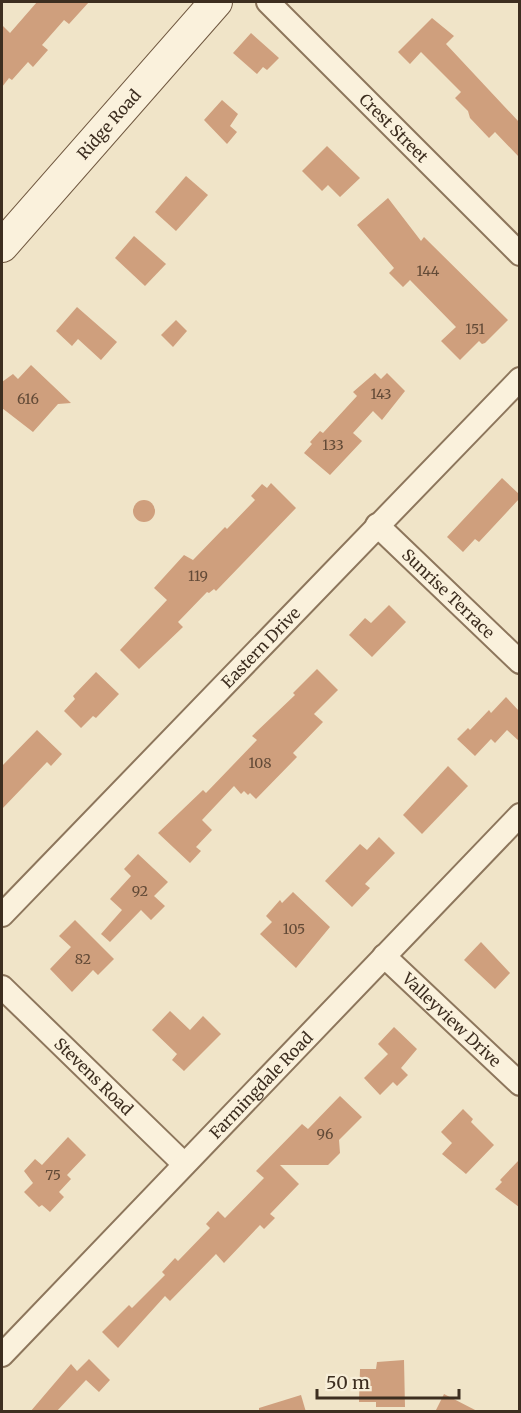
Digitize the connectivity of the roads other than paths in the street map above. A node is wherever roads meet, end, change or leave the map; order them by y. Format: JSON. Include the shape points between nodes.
{"nodes":[{"id":1,"x":216,"y":2,"type":"edge"},
{"id":2,"x":268,"y":2,"type":"edge"},
{"id":3,"x":2,"y":246,"type":"edge"},
{"id":4,"x":519,"y":254,"type":"edge"},
{"id":5,"x":519,"y":379,"type":"edge"},
{"id":6,"x":376,"y":525,"type":"junction"},
{"id":7,"x":519,"y":662,"type":"edge"},
{"id":8,"x":519,"y":815,"type":"edge"},
{"id":9,"x":2,"y":915,"type":"edge"},
{"id":10,"x":384,"y":956,"type":"junction"},
{"id":11,"x":2,"y":987,"type":"edge"},
{"id":12,"x":519,"y":1084,"type":"edge"},
{"id":13,"x":184,"y":1164,"type":"junction"},
{"id":14,"x":2,"y":1355,"type":"edge"}],
"edges":[{"from":1,"to":3,"type":"street","name":"Ridge Road"},
{"from":2,"to":4,"type":"street","name":"Crest Street"},
{"from":5,"to":6,"type":"street","name":"Eastern Drive"},
{"from":6,"to":7,"type":"street","name":"Sunrise Terrace"},
{"from":6,"to":9,"type":"street","name":"Eastern Drive"},
{"from":8,"to":10,"type":"street","name":"Farmingdale Road"},
{"from":10,"to":12,"type":"street","name":"Valleyview Drive"},
{"from":10,"to":13,"type":"street","name":"Farmingdale Road"},
{"from":11,"to":13,"type":"street","name":"Stevens Road"},
{"from":13,"to":14,"type":"street","name":"Farmingdale Road"}]}
